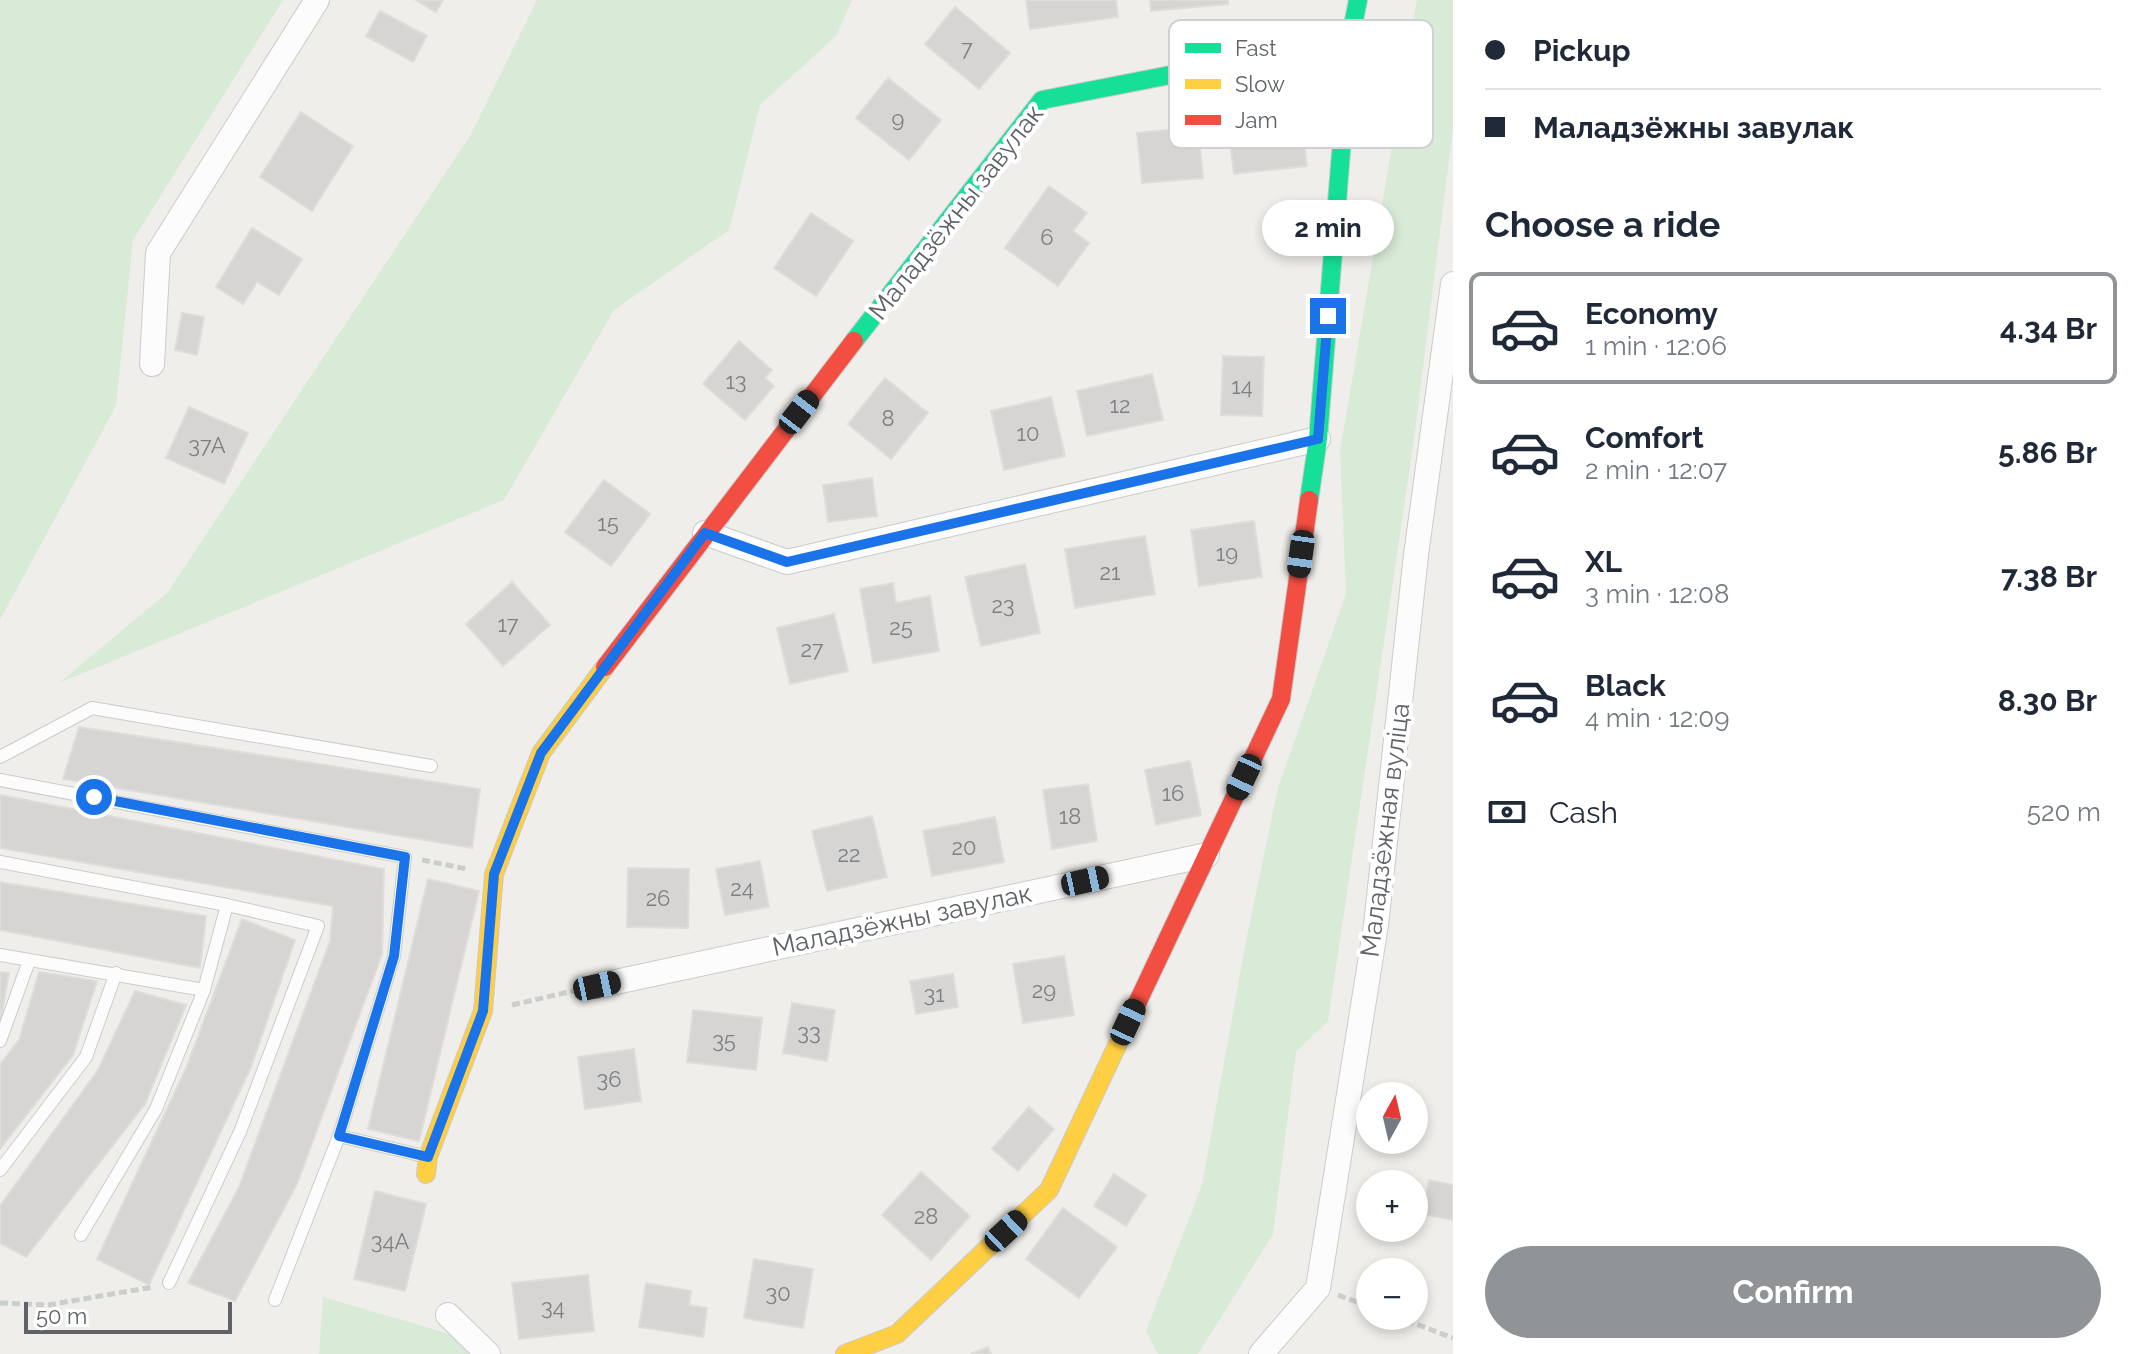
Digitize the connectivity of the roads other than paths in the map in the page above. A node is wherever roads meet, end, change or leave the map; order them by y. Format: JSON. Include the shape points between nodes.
{"nodes":[{"id":1,"x":317,"y":0,"type":"edge"},
{"id":2,"x":1358,"y":0,"type":"edge"},
{"id":3,"x":1354,"y":20,"type":"edge"},
{"id":4,"x":1169,"y":75,"type":"edge"},
{"id":5,"x":1341,"y":148,"type":"edge"},
{"id":6,"x":1453,"y":284,"type":"edge"},
{"id":7,"x":152,"y":364,"type":"dead end"},
{"id":8,"x":1318,"y":439,"type":"junction"},
{"id":9,"x":705,"y":533,"type":"junction"},
{"id":10,"x":0,"y":757,"type":"edge"},
{"id":11,"x":431,"y":766,"type":"dead end"},
{"id":12,"x":0,"y":780,"type":"edge"},
{"id":13,"x":1207,"y":855,"type":"junction"},
{"id":14,"x":0,"y":862,"type":"edge"},
{"id":15,"x":227,"y":905,"type":"junction"},
{"id":16,"x":0,"y":955,"type":"edge"},
{"id":17,"x":29,"y":961,"type":"junction"},
{"id":18,"x":116,"y":973,"type":"junction"},
{"id":19,"x":597,"y":986,"type":"road end"},
{"id":20,"x":204,"y":990,"type":"junction"},
{"id":21,"x":1,"y":1039,"type":"edge"},
{"id":22,"x":339,"y":1136,"type":"junction"},
{"id":23,"x":427,"y":1165,"type":"joint"},
{"id":24,"x":0,"y":1170,"type":"edge"},
{"id":25,"x":81,"y":1235,"type":"dead end"},
{"id":26,"x":169,"y":1283,"type":"road end"},
{"id":27,"x":275,"y":1300,"type":"dead end"},
{"id":28,"x":448,"y":1315,"type":"dead end"},
{"id":29,"x":488,"y":1354,"type":"edge"},
{"id":30,"x":845,"y":1354,"type":"edge"},
{"id":31,"x":1261,"y":1354,"type":"edge"}],
"edges":[{"from":1,"to":7,"type":"street","via":[[158,253]]},
{"from":2,"to":3,"type":"street"},
{"from":4,"to":9,"type":"street","name":"Маладзёжны завулак","via":[[1042,100]]},
{"from":5,"to":8,"type":"street"},
{"from":6,"to":31,"type":"street","name":"Маладзёжная вуліца","via":[[1416,555],[1376,925],[1318,1288]]},
{"from":8,"to":9,"type":"street","via":[[787,562]]},
{"from":8,"to":13,"type":"street","via":[[1281,699]]},
{"from":9,"to":23,"type":"street","name":"Маладзёжны завулак","via":[[541,753],[494,874],[483,1011]]},
{"from":10,"to":11,"type":"lane","via":[[92,708]]},
{"from":12,"to":22,"type":"lane","via":[[405,857],[394,956]]},
{"from":13,"to":19,"type":"street","name":"Маладзёжны завулак"},
{"from":13,"to":30,"type":"street","via":[[1049,1190],[897,1334]]},
{"from":14,"to":15,"type":"lane"},
{"from":15,"to":20,"type":"lane"},
{"from":15,"to":26,"type":"lane","via":[[318,926],[240,1132]]},
{"from":16,"to":17,"type":"lane"},
{"from":17,"to":18,"type":"lane"},
{"from":17,"to":21,"type":"lane"},
{"from":18,"to":20,"type":"lane"},
{"from":18,"to":24,"type":"lane","via":[[86,1057]]},
{"from":20,"to":25,"type":"lane","via":[[156,1109]]},
{"from":22,"to":23,"type":"lane"},
{"from":22,"to":27,"type":"lane"},
{"from":28,"to":29,"type":"street"}]}
